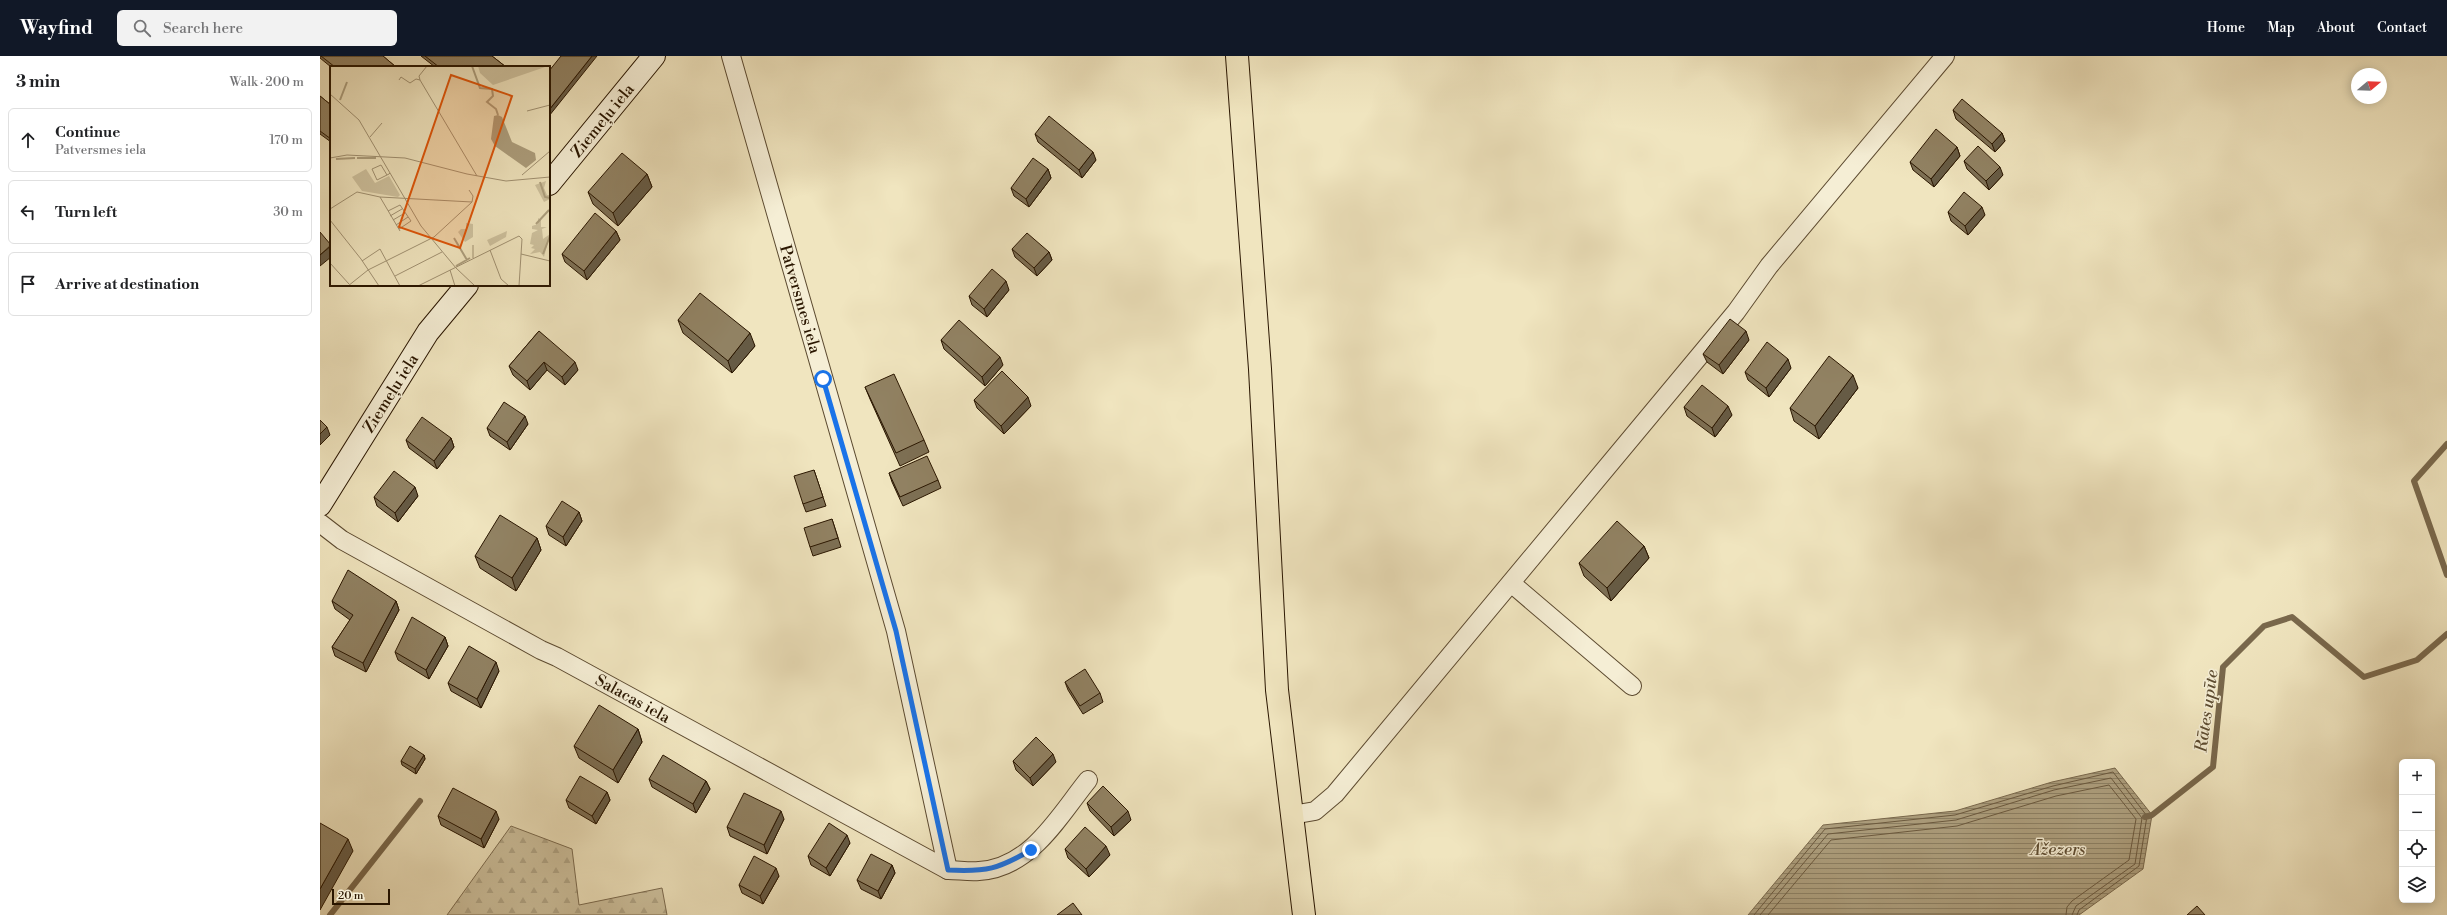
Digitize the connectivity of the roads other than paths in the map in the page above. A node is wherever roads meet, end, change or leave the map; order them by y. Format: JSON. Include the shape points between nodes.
{"nodes":[{"id":1,"x":654,"y":56,"type":"edge"},
{"id":2,"x":731,"y":56,"type":"edge"},
{"id":3,"x":1237,"y":56,"type":"edge"},
{"id":4,"x":1945,"y":56,"type":"edge"},
{"id":5,"x":550,"y":183,"type":"edge"},
{"id":6,"x":466,"y":286,"type":"edge"},
{"id":7,"x":320,"y":505,"type":"edge"},
{"id":8,"x":320,"y":523,"type":"edge"},
{"id":9,"x":1511,"y":583,"type":"junction"},
{"id":10,"x":1632,"y":686,"type":"dead end"},
{"id":11,"x":1088,"y":780,"type":"dead end"},
{"id":12,"x":1292,"y":815,"type":"junction"},
{"id":13,"x":948,"y":870,"type":"junction"},
{"id":14,"x":1304,"y":915,"type":"edge"}],
"edges":[{"from":1,"to":5,"type":"street","name":"Ziemeļu iela"},
{"from":2,"to":13,"type":"street","name":"Patversmes iela","via":[[896,631]]},
{"from":3,"to":12,"type":"highway","via":[[1260,369],[1277,690]]},
{"from":4,"to":9,"type":"street","via":[[1769,266],[1736,312]]},
{"from":6,"to":7,"type":"street","name":"Ziemeļu iela","via":[[428,332]]},
{"from":8,"to":13,"type":"street","name":"Salacas iela","via":[[342,540]]},
{"from":9,"to":10,"type":"street"},
{"from":9,"to":12,"type":"street","via":[[1335,794],[1314,811]]},
{"from":11,"to":13,"type":"street","via":[[1031,850],[1007,864],[980,871]]},
{"from":12,"to":14,"type":"highway"}]}
